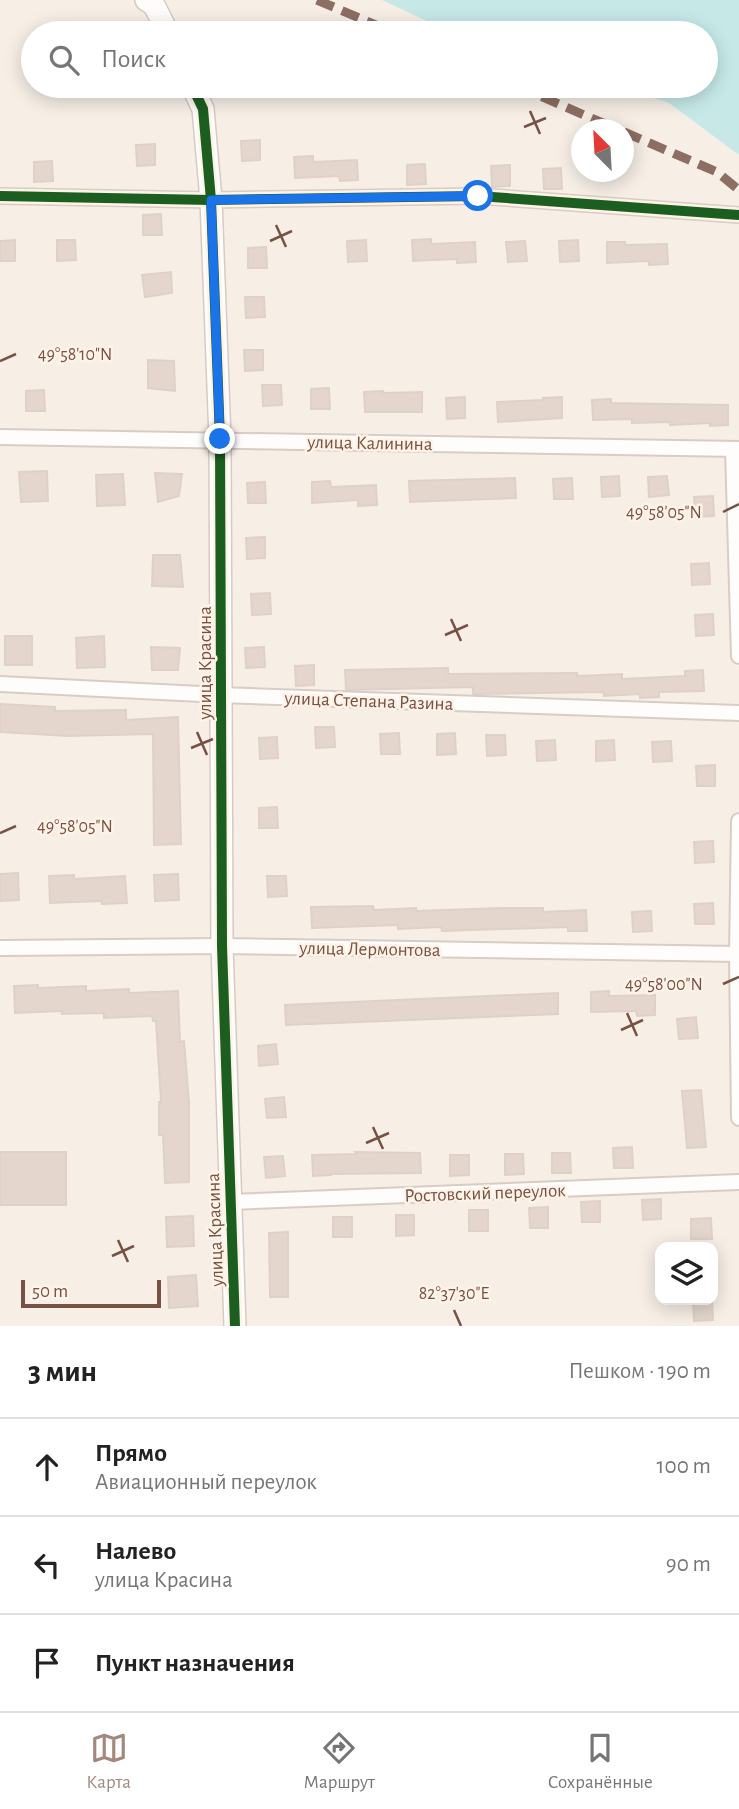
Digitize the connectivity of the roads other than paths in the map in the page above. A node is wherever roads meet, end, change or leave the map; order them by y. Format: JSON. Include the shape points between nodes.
{"nodes":[{"id":1,"x":146,"y":0,"type":"edge"},
{"id":2,"x":162,"y":21,"type":"edge"},
{"id":3,"x":198,"y":98,"type":"edge"},
{"id":4,"x":0,"y":196,"type":"edge"},
{"id":5,"x":211,"y":200,"type":"junction"},
{"id":6,"x":739,"y":215,"type":"edge"},
{"id":7,"x":0,"y":437,"type":"edge"},
{"id":8,"x":220,"y":439,"type":"junction"},
{"id":9,"x":736,"y":449,"type":"edge"},
{"id":10,"x":739,"y":656,"type":"edge"},
{"id":11,"x":0,"y":684,"type":"edge"},
{"id":12,"x":221,"y":695,"type":"junction"},
{"id":13,"x":739,"y":713,"type":"edge"},
{"id":14,"x":739,"y":821,"type":"edge"},
{"id":15,"x":222,"y":946,"type":"junction"},
{"id":16,"x":0,"y":948,"type":"edge"},
{"id":17,"x":738,"y":954,"type":"edge"},
{"id":18,"x":739,"y":1116,"type":"edge"},
{"id":19,"x":739,"y":1182,"type":"edge"},
{"id":20,"x":231,"y":1202,"type":"junction"},
{"id":21,"x":235,"y":1326,"type":"edge"}],
"edges":[{"from":1,"to":2,"type":"street"},
{"from":3,"to":5,"type":"street","name":"улица Красина","via":[[203,109]]},
{"from":4,"to":5,"type":"street"},
{"from":5,"to":6,"type":"street","via":[[478,196]]},
{"from":5,"to":8,"type":"street","name":"улица Красина"},
{"from":7,"to":8,"type":"street","name":"улица Калинина"},
{"from":8,"to":9,"type":"street","name":"улица Калинина"},
{"from":8,"to":12,"type":"street","name":"улица Красина"},
{"from":9,"to":10,"type":"street"},
{"from":11,"to":12,"type":"street","name":"улица Степана Разина"},
{"from":12,"to":13,"type":"street","name":"улица Степана Разина"},
{"from":12,"to":15,"type":"street","name":"улица Красина"},
{"from":14,"to":17,"type":"street"},
{"from":15,"to":16,"type":"street","name":"улица Лермонтова"},
{"from":15,"to":17,"type":"street","name":"улица Лермонтова"},
{"from":15,"to":20,"type":"street","name":"улица Красина"},
{"from":17,"to":18,"type":"street"},
{"from":19,"to":20,"type":"street","name":"Ростовский переулок"},
{"from":20,"to":21,"type":"street","name":"улица Красина"}]}
